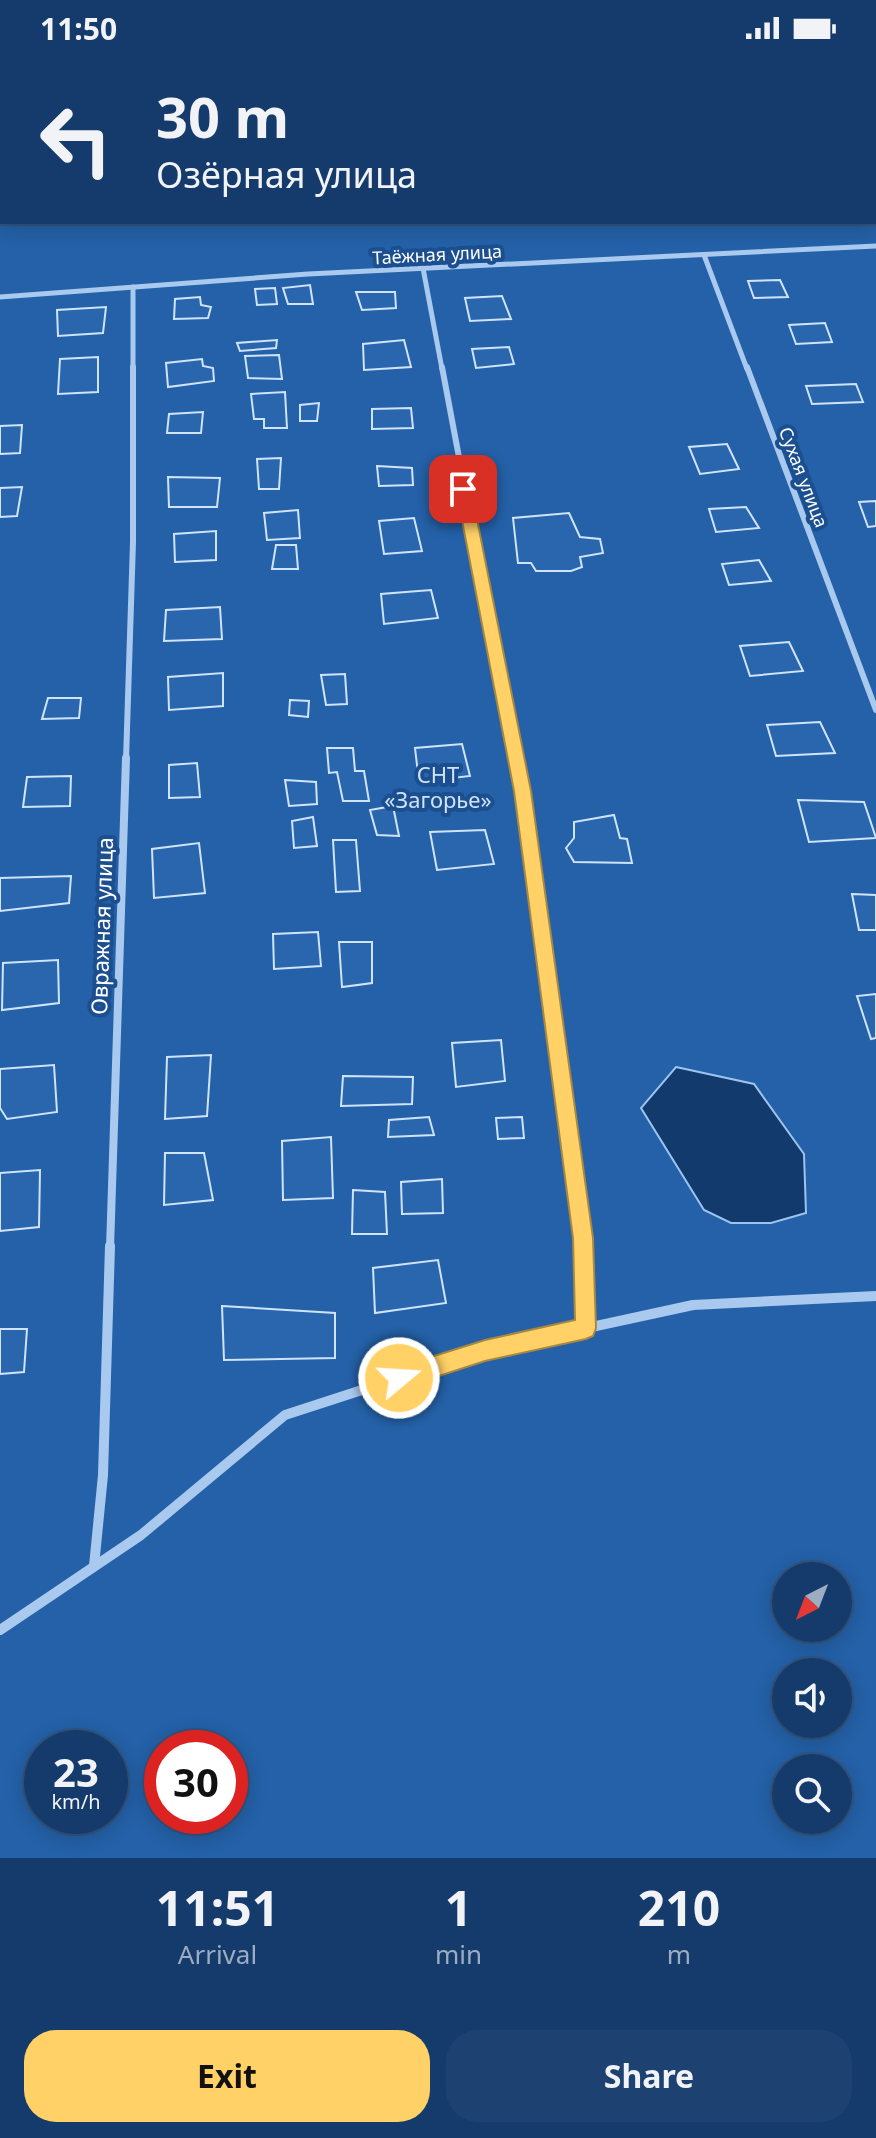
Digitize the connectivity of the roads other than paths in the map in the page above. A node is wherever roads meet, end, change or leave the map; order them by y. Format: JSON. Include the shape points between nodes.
{"nodes":[{"id":1,"x":876,"y":246,"type":"edge"},
{"id":2,"x":704,"y":255,"type":"junction"},
{"id":3,"x":423,"y":268,"type":"junction"},
{"id":4,"x":133,"y":287,"type":"junction"},
{"id":5,"x":0,"y":297,"type":"edge"},
{"id":6,"x":876,"y":710,"type":"edge"},
{"id":7,"x":876,"y":1296,"type":"edge"},
{"id":8,"x":586,"y":1328,"type":"junction"},
{"id":9,"x":94,"y":1566,"type":"junction"},
{"id":10,"x":0,"y":1630,"type":"edge"}],
"edges":[{"from":1,"to":2,"type":"street","name":"Таёжная улица"},
{"from":2,"to":3,"type":"street","name":"Таёжная улица"},
{"from":2,"to":6,"type":"street","name":"Сухая улица"},
{"from":3,"to":4,"type":"street","name":"Таёжная улица"},
{"from":3,"to":8,"type":"street","via":[[522,791],[583,1238]]},
{"from":4,"to":5,"type":"street","name":"Таёжная улица"},
{"from":4,"to":9,"type":"street","name":"Овражная улица","via":[[133,542],[103,1459]]},
{"from":7,"to":8,"type":"street","via":[[693,1305]]},
{"from":8,"to":9,"type":"street","via":[[485,1350],[285,1415],[141,1535]]},
{"from":9,"to":10,"type":"street"}]}
